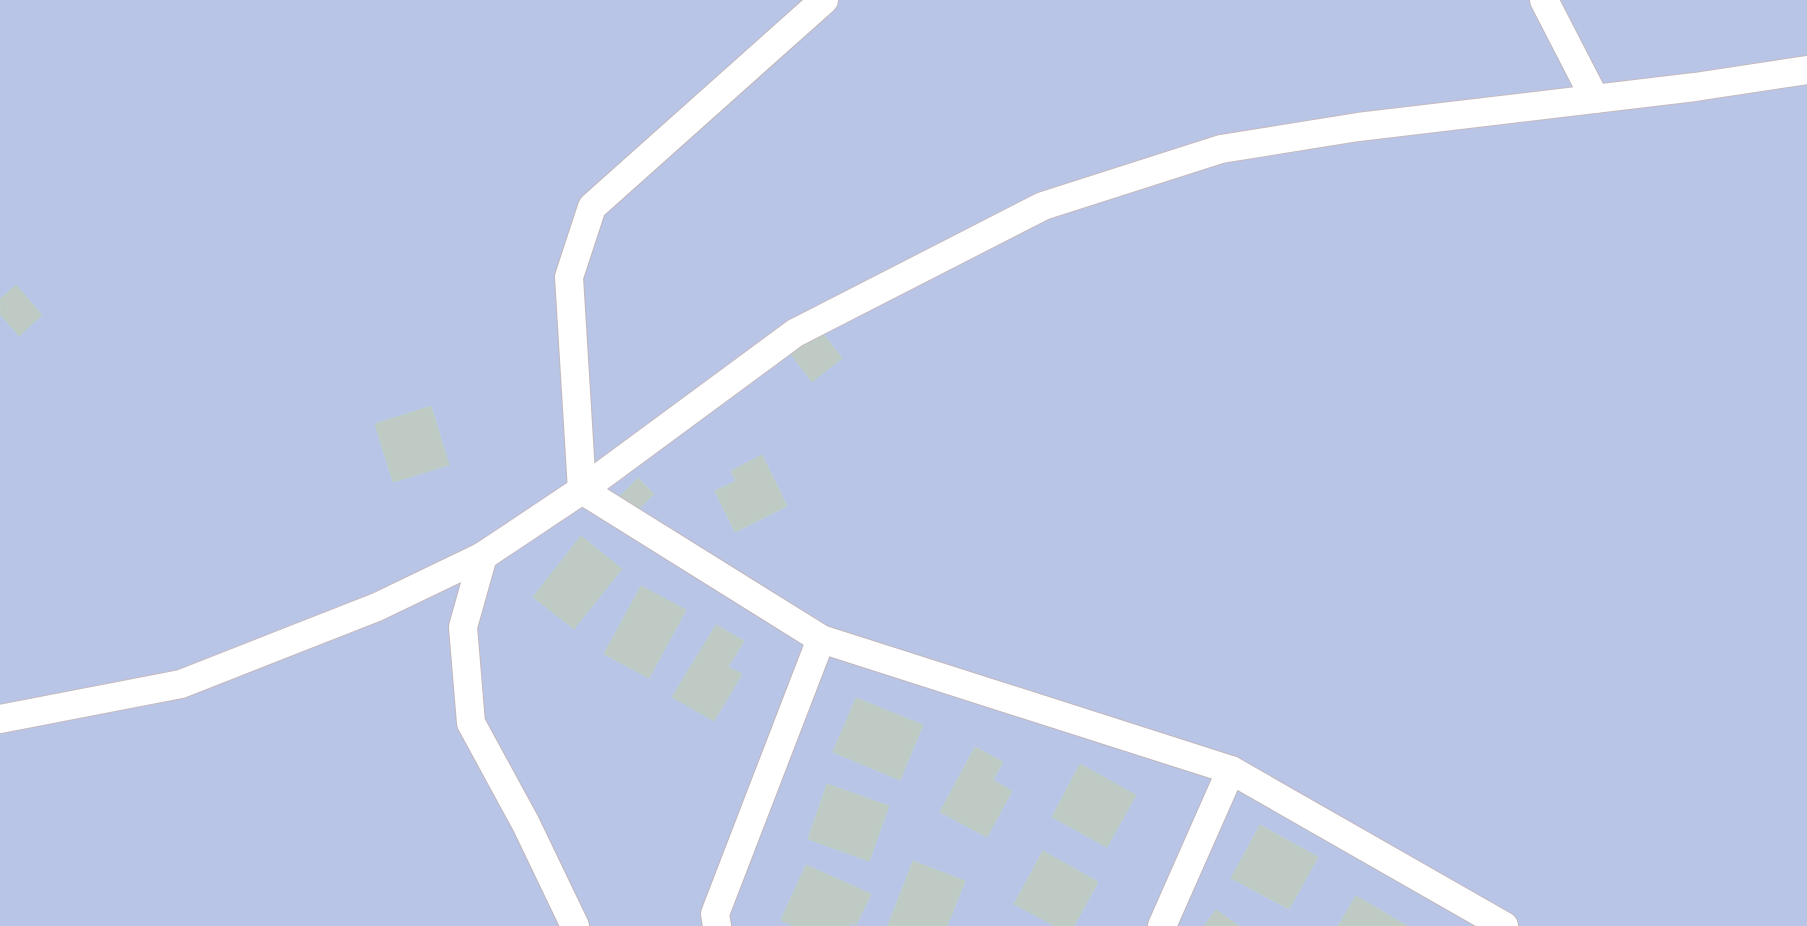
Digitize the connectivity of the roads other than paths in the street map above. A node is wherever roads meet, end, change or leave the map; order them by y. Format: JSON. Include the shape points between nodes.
{"nodes":[{"id":1,"x":824,"y":0,"type":"edge"},
{"id":2,"x":1544,"y":0,"type":"edge"},
{"id":3,"x":1807,"y":70,"type":"edge"},
{"id":4,"x":1595,"y":99,"type":"junction"},
{"id":5,"x":582,"y":490,"type":"junction"},
{"id":6,"x":482,"y":556,"type":"junction"},
{"id":7,"x":821,"y":639,"type":"junction"},
{"id":8,"x":0,"y":719,"type":"edge"},
{"id":9,"x":1231,"y":770,"type":"junction"},
{"id":10,"x":1498,"y":924,"type":"edge"},
{"id":11,"x":575,"y":926,"type":"edge"},
{"id":12,"x":717,"y":926,"type":"edge"},
{"id":13,"x":1162,"y":926,"type":"edge"}],
"edges":[{"from":1,"to":5,"type":"street","via":[[592,207],[569,277]]},
{"from":2,"to":4,"type":"street"},
{"from":3,"to":4,"type":"street"},
{"from":4,"to":5,"type":"street","via":[[1358,127],[1221,149],[1043,206],[795,333]]},
{"from":5,"to":6,"type":"street"},
{"from":5,"to":7,"type":"street"},
{"from":6,"to":8,"type":"street","via":[[376,607],[181,684]]},
{"from":6,"to":11,"type":"street","via":[[463,627],[471,723],[526,824]]},
{"from":7,"to":9,"type":"street"},
{"from":7,"to":12,"type":"street","via":[[715,914]]},
{"from":9,"to":10,"type":"street"},
{"from":9,"to":13,"type":"street"}]}
